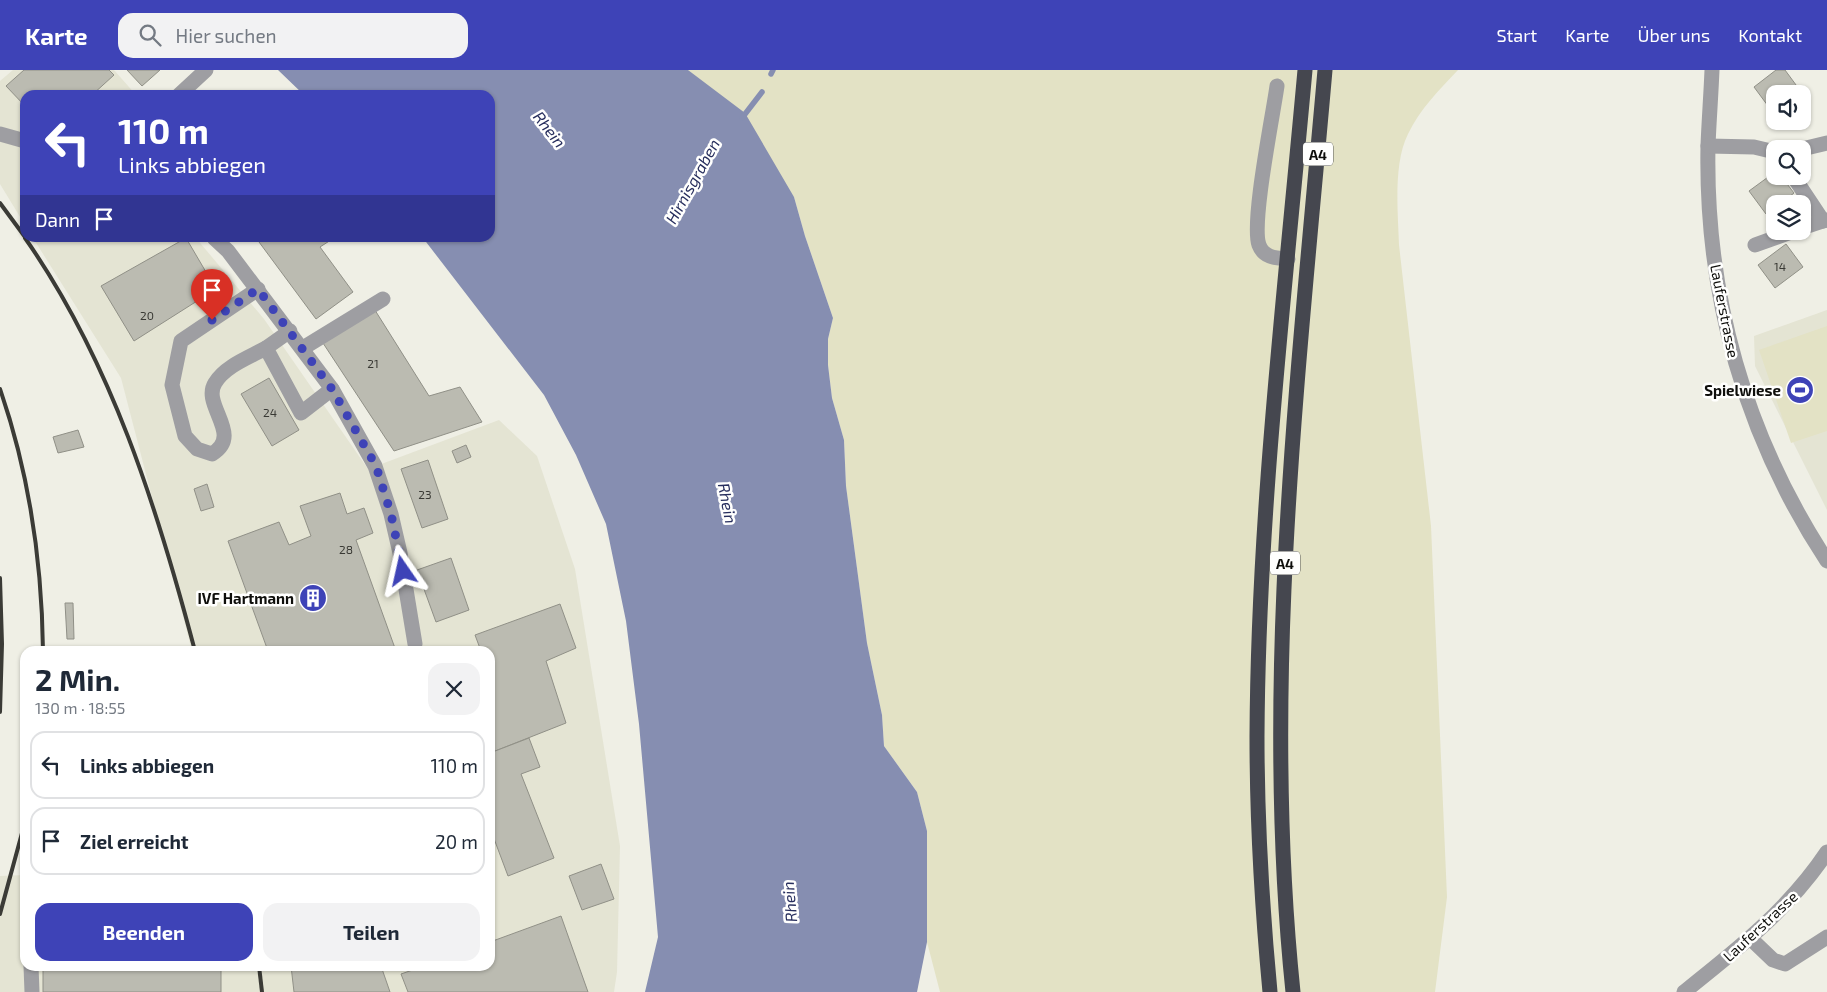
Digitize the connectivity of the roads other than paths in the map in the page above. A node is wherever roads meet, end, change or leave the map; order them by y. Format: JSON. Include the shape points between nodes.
{"nodes":[{"id":1,"x":206,"y":70,"type":"edge"},
{"id":2,"x":1305,"y":70,"type":"edge"},
{"id":3,"x":1325,"y":70,"type":"edge"},
{"id":4,"x":1712,"y":70,"type":"edge"},
{"id":5,"x":1277,"y":86,"type":"dead end"},
{"id":6,"x":184,"y":90,"type":"edge"},
{"id":7,"x":0,"y":134,"type":"edge"},
{"id":8,"x":20,"y":140,"type":"edge"},
{"id":9,"x":1827,"y":143,"type":"edge"},
{"id":10,"x":1708,"y":146,"type":"junction"},
{"id":11,"x":1811,"y":147,"type":"edge"},
{"id":12,"x":1766,"y":150,"type":"edge"},
{"id":13,"x":1800,"y":185,"type":"edge"},
{"id":14,"x":1825,"y":220,"type":"edge"},
{"id":15,"x":1811,"y":225,"type":"edge"},
{"id":16,"x":1769,"y":240,"type":"edge"},
{"id":17,"x":219,"y":242,"type":"edge"},
{"id":18,"x":1755,"y":245,"type":"dead end"},
{"id":19,"x":1288,"y":259,"type":"junction"},
{"id":20,"x":258,"y":289,"type":"junction"},
{"id":21,"x":383,"y":299,"type":"dead end"},
{"id":22,"x":290,"y":331,"type":"junction"},
{"id":23,"x":266,"y":348,"type":"junction"},
{"id":24,"x":303,"y":348,"type":"junction"},
{"id":25,"x":332,"y":389,"type":"junction"},
{"id":26,"x":1827,"y":561,"type":"edge"},
{"id":27,"x":415,"y":644,"type":"dead end"},
{"id":28,"x":1827,"y":852,"type":"edge"},
{"id":29,"x":1827,"y":937,"type":"edge"},
{"id":30,"x":1751,"y":939,"type":"junction"},
{"id":31,"x":31,"y":971,"type":"edge"},
{"id":32,"x":32,"y":992,"type":"edge"},
{"id":33,"x":1270,"y":992,"type":"edge"},
{"id":34,"x":1293,"y":992,"type":"edge"},
{"id":35,"x":1684,"y":992,"type":"edge"}],
"edges":[{"from":1,"to":6,"type":"street"},
{"from":2,"to":19,"type":"highway","number":"A4"},
{"from":3,"to":34,"type":"highway","number":"A4","via":[[1282,608],[1280,825]]},
{"from":4,"to":10,"type":"street","name":"Lauferstrasse"},
{"from":5,"to":19,"type":"street","via":[[1260,199],[1258,237],[1259,246],[1269,256]]},
{"from":7,"to":8,"type":"street"},
{"from":9,"to":11,"type":"street"},
{"from":10,"to":12,"type":"street"},
{"from":10,"to":26,"type":"street","name":"Lauferstrasse","via":[[1713,241],[1736,368],[1759,436]]},
{"from":13,"to":14,"type":"street"},
{"from":14,"to":15,"type":"street"},
{"from":16,"to":18,"type":"street"},
{"from":17,"to":20,"type":"street"},
{"from":19,"to":33,"type":"highway","number":"A4","via":[[1264,552],[1258,695],[1260,872]]},
{"from":20,"to":22,"type":"street"},
{"from":20,"to":23,"type":"street","via":[[181,340],[172,386],[185,436],[197,449],[212,454],[220,449],[225,436],[213,397],[213,385],[221,374]]},
{"from":21,"to":24,"type":"street"},
{"from":22,"to":23,"type":"street"},
{"from":22,"to":24,"type":"street"},
{"from":23,"to":25,"type":"street","via":[[301,413]]},
{"from":24,"to":25,"type":"street"},
{"from":25,"to":27,"type":"street","via":[[376,466],[400,553]]},
{"from":28,"to":30,"type":"street","name":"Lauferstrasse","via":[[1791,899]]},
{"from":29,"to":30,"type":"street","via":[[1785,964],[1768,957]]},
{"from":30,"to":35,"type":"street","name":"Lauferstrasse"},
{"from":31,"to":32,"type":"street"}]}
